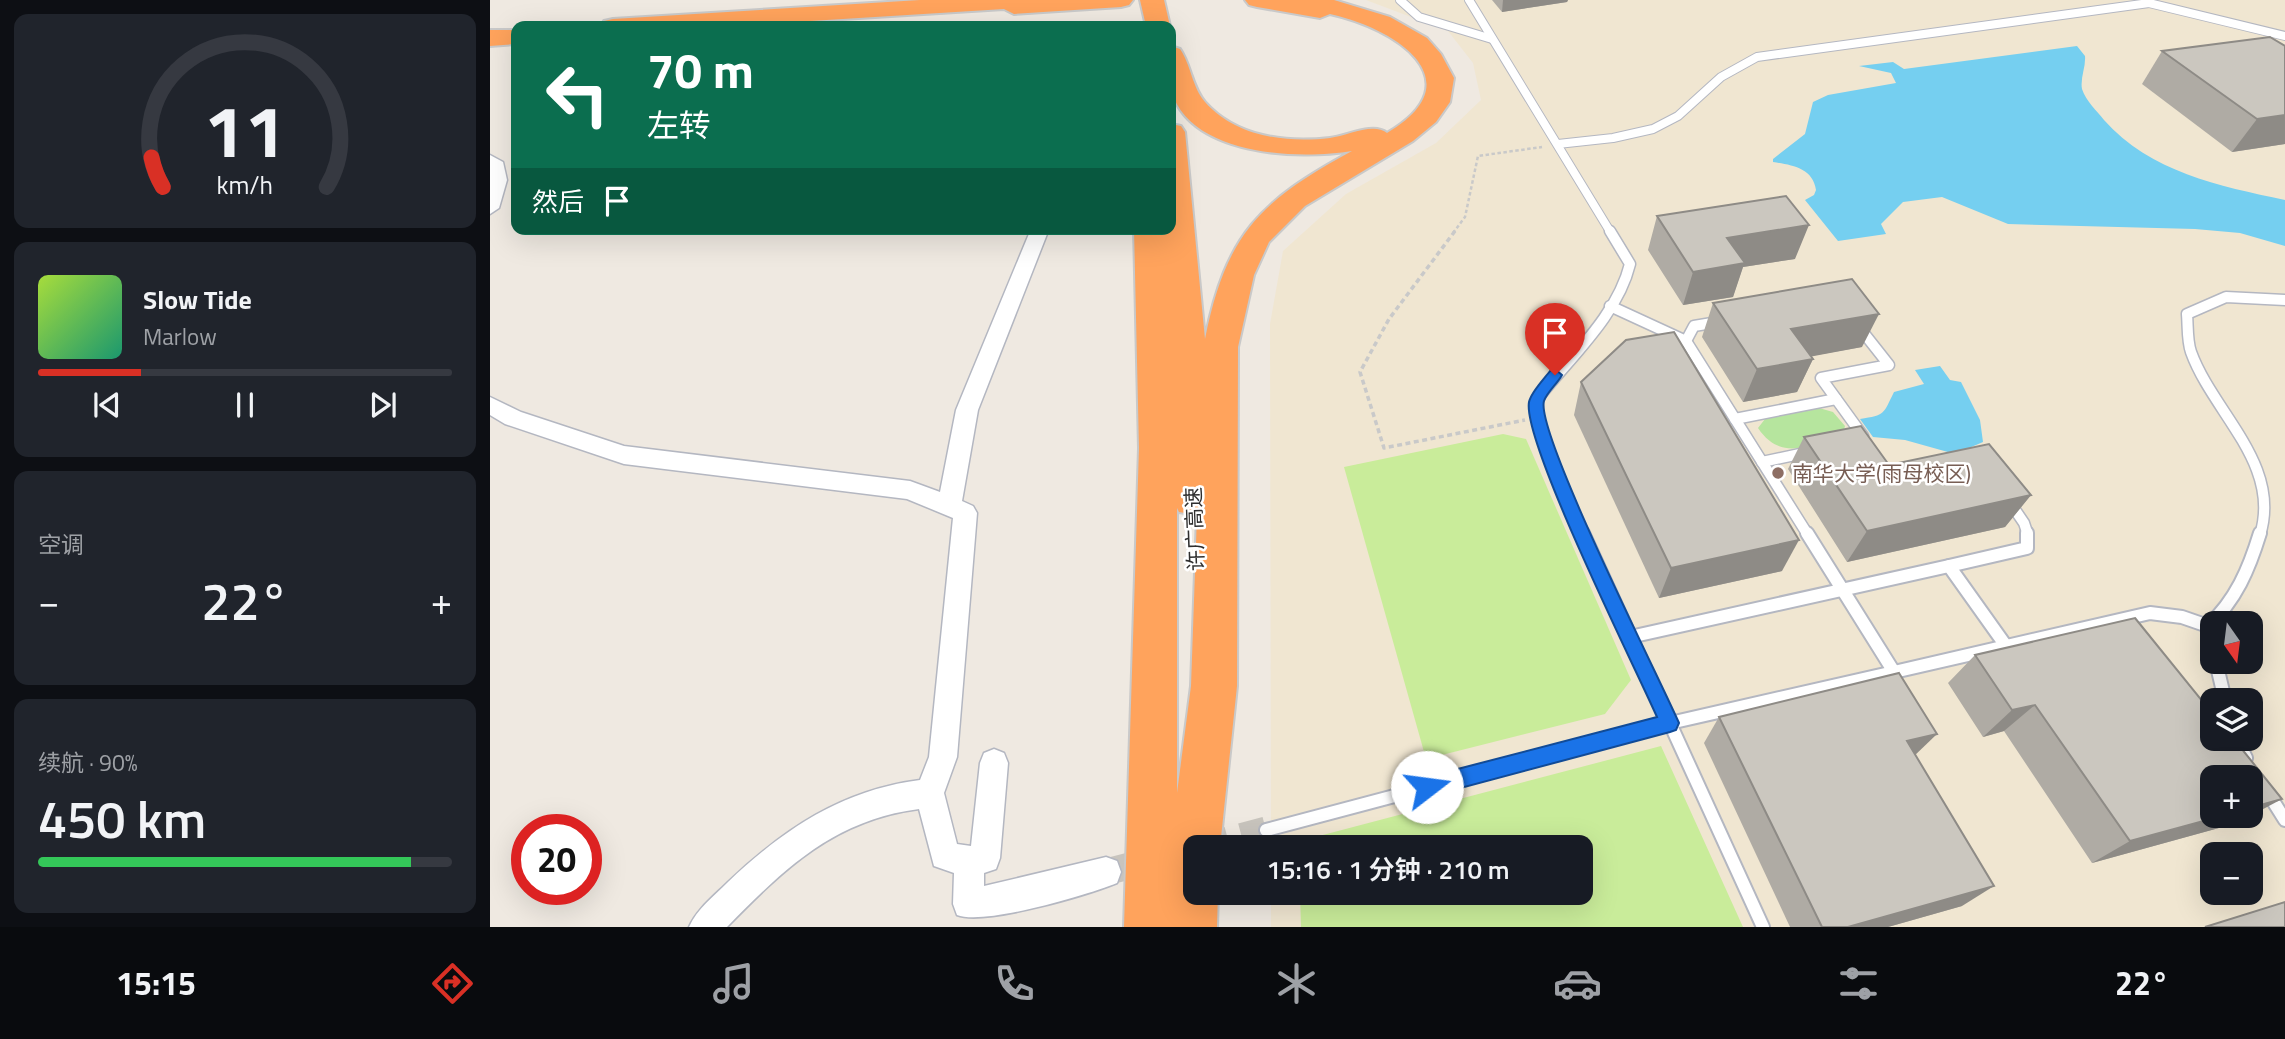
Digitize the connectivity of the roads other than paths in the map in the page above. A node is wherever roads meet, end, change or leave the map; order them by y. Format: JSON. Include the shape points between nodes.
{"nodes":[{"id":1,"x":909,"y":0,"type":"edge"},
{"id":2,"x":1040,"y":0,"type":"edge"},
{"id":3,"x":1123,"y":0,"type":"edge"},
{"id":4,"x":1152,"y":0,"type":"edge"},
{"id":5,"x":1161,"y":0,"type":"edge"},
{"id":6,"x":1257,"y":0,"type":"edge"},
{"id":7,"x":1297,"y":0,"type":"edge"},
{"id":8,"x":1400,"y":0,"type":"edge"},
{"id":9,"x":1469,"y":0,"type":"edge"},
{"id":10,"x":1092,"y":1,"type":"edge"},
{"id":11,"x":2149,"y":1,"type":"edge"},
{"id":12,"x":786,"y":17,"type":"junction"},
{"id":13,"x":709,"y":21,"type":"edge"},
{"id":14,"x":823,"y":21,"type":"edge"},
{"id":15,"x":1129,"y":21,"type":"edge"},
{"id":16,"x":1157,"y":21,"type":"edge"},
{"id":17,"x":1165,"y":21,"type":"edge"},
{"id":18,"x":490,"y":29,"type":"edge"},
{"id":19,"x":511,"y":29,"type":"edge"},
{"id":20,"x":2285,"y":36,"type":"edge"},
{"id":21,"x":490,"y":37,"type":"edge"},
{"id":22,"x":511,"y":37,"type":"edge"},
{"id":23,"x":1492,"y":39,"type":"junction"},
{"id":24,"x":1176,"y":68,"type":"edge"},
{"id":25,"x":1558,"y":144,"type":"junction"},
{"id":26,"x":490,"y":160,"type":"edge"},
{"id":27,"x":1176,"y":197,"type":"edge"},
{"id":28,"x":490,"y":208,"type":"edge"},
{"id":29,"x":1038,"y":235,"type":"edge"},
{"id":30,"x":1129,"y":235,"type":"edge"},
{"id":31,"x":1150,"y":235,"type":"edge"},
{"id":32,"x":2285,"y":300,"type":"edge"},
{"id":33,"x":1610,"y":306,"type":"junction"},
{"id":34,"x":1733,"y":319,"type":"edge"},
{"id":35,"x":1856,"y":322,"type":"edge"},
{"id":36,"x":1686,"y":341,"type":"junction"},
{"id":37,"x":1836,"y":399,"type":"junction"},
{"id":38,"x":490,"y":405,"type":"edge"},
{"id":39,"x":1735,"y":419,"type":"junction"},
{"id":40,"x":1867,"y":440,"type":"junction"},
{"id":41,"x":1853,"y":443,"type":"edge"},
{"id":42,"x":1827,"y":448,"type":"edge"},
{"id":43,"x":1874,"y":450,"type":"edge"},
{"id":44,"x":1762,"y":462,"type":"junction"},
{"id":45,"x":955,"y":470,"type":"junction"},
{"id":46,"x":910,"y":491,"type":"junction"},
{"id":47,"x":2003,"y":493,"type":"edge"},
{"id":48,"x":949,"y":506,"type":"junction"},
{"id":49,"x":1949,"y":566,"type":"junction"},
{"id":50,"x":1842,"y":589,"type":"junction"},
{"id":51,"x":2224,"y":611,"type":"edge"},
{"id":52,"x":2200,"y":623,"type":"edge"},
{"id":53,"x":1630,"y":637,"type":"junction"},
{"id":54,"x":2006,"y":646,"type":"junction"},
{"id":55,"x":1894,"y":672,"type":"junction"},
{"id":56,"x":1670,"y":723,"type":"junction"},
{"id":57,"x":1153,"y":727,"type":"junction"},
{"id":58,"x":2243,"y":751,"type":"edge"},
{"id":59,"x":994,"y":763,"type":"dead end"},
{"id":60,"x":930,"y":793,"type":"junction"},
{"id":61,"x":2285,"y":820,"type":"edge"},
{"id":62,"x":1266,"y":830,"type":"tunnel mouth"},
{"id":63,"x":1194,"y":835,"type":"edge"},
{"id":64,"x":1196,"y":835,"type":"edge"},
{"id":65,"x":969,"y":862,"type":"junction"},
{"id":66,"x":1106,"y":873,"type":"tunnel mouth"},
{"id":67,"x":1193,"y":905,"type":"edge"},
{"id":68,"x":705,"y":927,"type":"edge"},
{"id":69,"x":1150,"y":927,"type":"edge"},
{"id":70,"x":1192,"y":927,"type":"edge"},
{"id":71,"x":1763,"y":927,"type":"edge"}],
"edges":[{"from":1,"to":12,"type":"highway"},
{"from":2,"to":12,"type":"highway"},
{"from":3,"to":10,"type":"highway"},
{"from":3,"to":15,"type":"highway"},
{"from":4,"to":16,"type":"highway"},
{"from":5,"to":17,"type":"highway"},
{"from":6,"to":24,"type":"highway","via":[[1340,15],[1404,41],[1426,66],[1427,95],[1420,109],[1381,134],[1355,143],[1325,148],[1267,143],[1214,124],[1196,108]]},
{"from":7,"to":64,"type":"highway","via":[[1368,18],[1410,37],[1426,48],[1441,78],[1435,107],[1418,126],[1323,179],[1290,203],[1258,236],[1233,288],[1221,347],[1214,686]]},
{"from":8,"to":23,"type":"lane","via":[[1419,16]]},
{"from":9,"to":23,"type":"lane"},
{"from":10,"to":14,"type":"highway"},
{"from":11,"to":20,"type":"lane"},
{"from":11,"to":25,"type":"lane","via":[[1757,57],[1719,79],[1662,125],[1627,135]]},
{"from":12,"to":13,"type":"highway"},
{"from":18,"to":19,"type":"highway"},
{"from":21,"to":22,"type":"highway"},
{"from":23,"to":25,"type":"lane"},
{"from":25,"to":33,"type":"lane","via":[[1630,264],[1630,277]]},
{"from":26,"to":28,"type":"street","via":[[498,180]]},
{"from":27,"to":63,"type":"highway","name":"许广高速","via":[[1188,354],[1195,584]]},
{"from":29,"to":45,"type":"street","via":[[967,410]]},
{"from":30,"to":57,"type":"highway","via":[[1140,341],[1135,613]]},
{"from":31,"to":57,"type":"highway","name":"许广高速","via":[[1158,447]]},
{"from":32,"to":51,"type":"lane","via":[[2226,297],[2187,314],[2190,351],[2261,475],[2266,515],[2250,567]]},
{"from":33,"to":36,"type":"lane"},
{"from":33,"to":53,"type":"lane","via":[[1536,401],[1537,417],[1562,488]]},
{"from":34,"to":36,"type":"lane","via":[[1694,327]]},
{"from":35,"to":37,"type":"lane","via":[[1889,365],[1821,378]]},
{"from":36,"to":39,"type":"lane"},
{"from":37,"to":39,"type":"lane"},
{"from":37,"to":40,"type":"lane"},
{"from":38,"to":46,"type":"street","via":[[513,418],[624,455]]},
{"from":39,"to":44,"type":"lane"},
{"from":40,"to":41,"type":"lane"},
{"from":40,"to":43,"type":"lane"},
{"from":42,"to":44,"type":"lane"},
{"from":44,"to":50,"type":"lane"},
{"from":45,"to":46,"type":"street"},
{"from":45,"to":48,"type":"street"},
{"from":46,"to":48,"type":"street"},
{"from":47,"to":49,"type":"lane","via":[[2026,523],[2027,548]]},
{"from":48,"to":60,"type":"street","via":[[965,513],[943,757]]},
{"from":49,"to":50,"type":"lane"},
{"from":49,"to":54,"type":"lane"},
{"from":50,"to":53,"type":"lane"},
{"from":50,"to":55,"type":"lane"},
{"from":52,"to":54,"type":"lane","via":[[2151,613]]},
{"from":53,"to":56,"type":"lane"},
{"from":54,"to":55,"type":"lane"},
{"from":55,"to":56,"type":"lane"},
{"from":56,"to":62,"type":"lane"},
{"from":56,"to":71,"type":"lane"},
{"from":57,"to":69,"type":"highway","name":"许广高速"},
{"from":58,"to":61,"type":"lane"},
{"from":59,"to":65,"type":"street","via":[[985,858]]},
{"from":60,"to":65,"type":"street","via":[[945,855]]},
{"from":60,"to":68,"type":"street","via":[[897,795],[840,815],[779,853]]},
{"from":65,"to":66,"type":"street","via":[[968,904]]},
{"from":67,"to":70,"type":"highway","name":"许广高速"}]}
